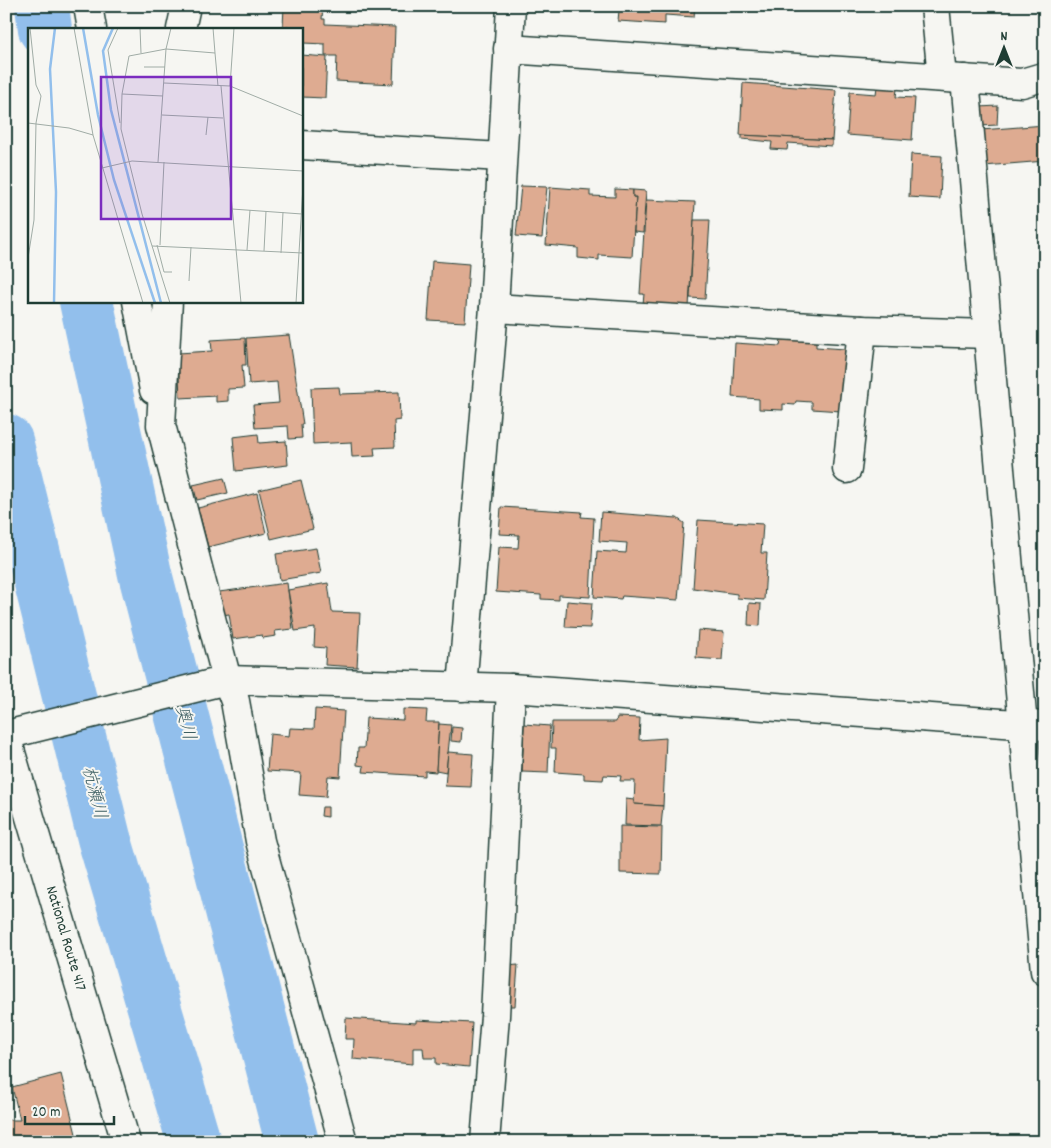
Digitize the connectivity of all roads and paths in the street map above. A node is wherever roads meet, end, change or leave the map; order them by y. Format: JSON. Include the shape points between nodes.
{"nodes":[{"id":1,"x":88,"y":6,"type":"edge"},
{"id":2,"x":186,"y":6,"type":"edge"},
{"id":3,"x":511,"y":6,"type":"edge"},
{"id":4,"x":935,"y":6,"type":"edge"},
{"id":5,"x":92,"y":28,"type":"edge"},
{"id":6,"x":181,"y":28,"type":"edge"},
{"id":7,"x":508,"y":49,"type":"junction"},
{"id":8,"x":1043,"y":74,"type":"edge"},
{"id":9,"x":954,"y":78,"type":"junction"},
{"id":10,"x":302,"y":145,"type":"edge"},
{"id":11,"x":501,"y":157,"type":"junction"},
{"id":12,"x":137,"y":302,"type":"edge"},
{"id":13,"x":168,"y":302,"type":"edge"},
{"id":14,"x":494,"y":308,"type":"junction"},
{"id":15,"x":862,"y":330,"type":"junction"},
{"id":16,"x":988,"y":334,"type":"junction"},
{"id":17,"x":161,"y":426,"type":"junction"},
{"id":18,"x":847,"y":469,"type":"dead end"},
{"id":19,"x":227,"y":680,"type":"junction"},
{"id":20,"x":462,"y":687,"type":"junction"},
{"id":21,"x":511,"y":688,"type":"junction"},
{"id":22,"x":1034,"y":725,"type":"edge"},
{"id":23,"x":6,"y":735,"type":"edge"},
{"id":24,"x":1045,"y":971,"type":"edge"},
{"id":25,"x":126,"y":1142,"type":"edge"},
{"id":26,"x":343,"y":1142,"type":"edge"},
{"id":27,"x":485,"y":1142,"type":"edge"}],
"edges":[{"from":1,"to":5,"type":"main road"},
{"from":2,"to":6,"type":"main road"},
{"from":3,"to":7,"type":"main road"},
{"from":4,"to":9,"type":"main road"},
{"from":7,"to":9,"type":"main road"},
{"from":7,"to":11,"type":"main road"},
{"from":8,"to":9,"type":"main road","via":[[1022,83]]},
{"from":9,"to":16,"type":"main road"},
{"from":10,"to":11,"type":"main road"},
{"from":11,"to":14,"type":"main road"},
{"from":12,"to":17,"type":"main road"},
{"from":13,"to":17,"type":"main road"},
{"from":14,"to":15,"type":"main road"},
{"from":14,"to":20,"type":"main road"},
{"from":15,"to":16,"type":"main road"},
{"from":15,"to":18,"type":"main road"},
{"from":16,"to":22,"type":"main road"},
{"from":17,"to":19,"type":"main road"},
{"from":19,"to":20,"type":"main road"},
{"from":19,"to":23,"type":"main road"},
{"from":19,"to":26,"type":"main road","via":[[235,701],[260,842]]},
{"from":20,"to":21,"type":"main road"},
{"from":21,"to":22,"type":"main road"},
{"from":21,"to":27,"type":"main road","via":[[495,1016]]},
{"from":22,"to":24,"type":"main road"},
{"from":23,"to":25,"type":"main road","name":"National Route 417"}]}
